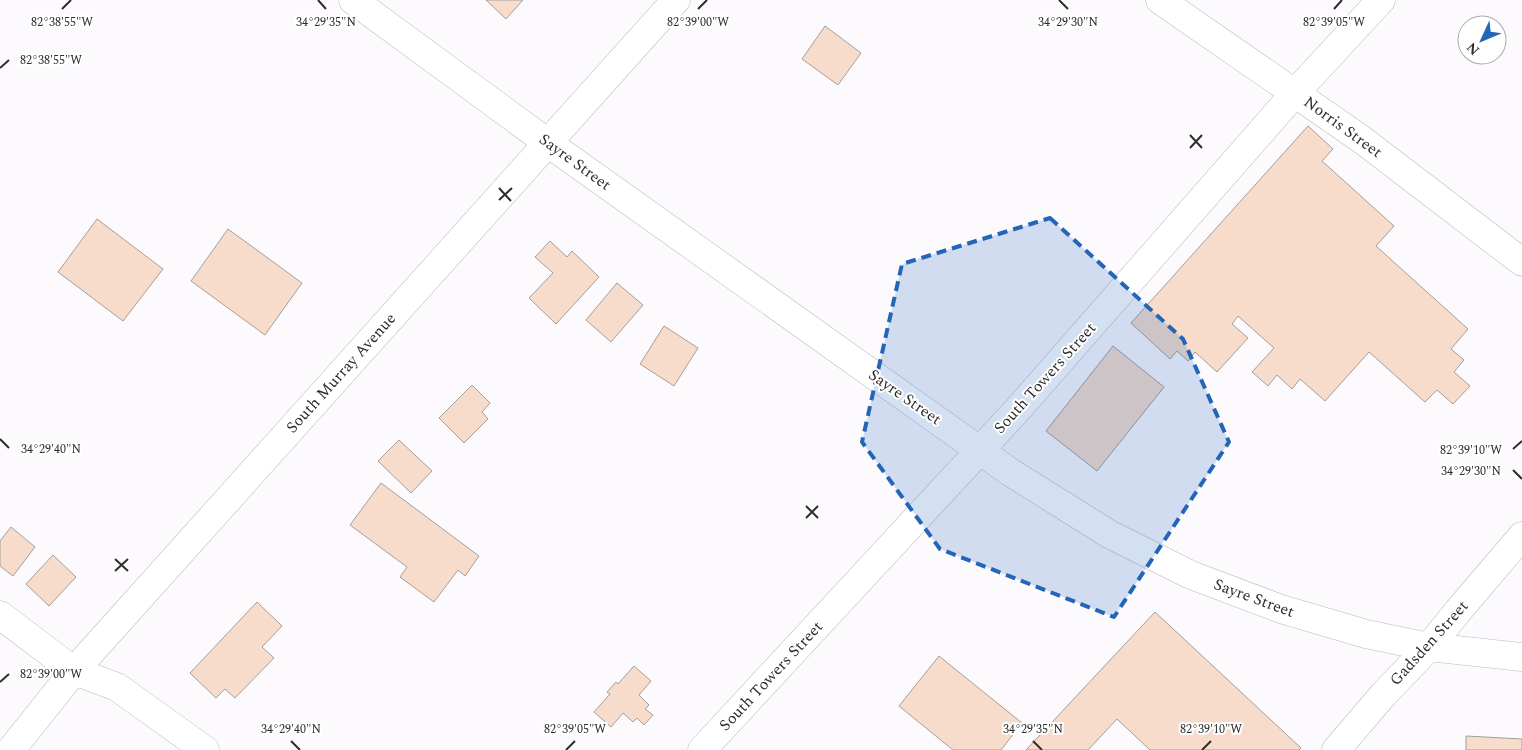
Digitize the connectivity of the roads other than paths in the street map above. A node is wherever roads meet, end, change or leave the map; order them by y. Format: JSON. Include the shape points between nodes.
{"nodes":[{"id":1,"x":352,"y":0,"type":"edge"},
{"id":2,"x":676,"y":0,"type":"edge"},
{"id":3,"x":1160,"y":0,"type":"edge"},
{"id":4,"x":1381,"y":0,"type":"edge"},
{"id":5,"x":1295,"y":93,"type":"junction"},
{"id":6,"x":548,"y":143,"type":"junction"},
{"id":7,"x":1522,"y":262,"type":"edge"},
{"id":8,"x":980,"y":450,"type":"junction"},
{"id":9,"x":1522,"y":536,"type":"edge"},
{"id":10,"x":0,"y":615,"type":"edge"},
{"id":11,"x":1430,"y":647,"type":"junction"},
{"id":12,"x":1522,"y":656,"type":"edge"},
{"id":13,"x":74,"y":671,"type":"junction"},
{"id":14,"x":11,"y":750,"type":"edge"},
{"id":15,"x":205,"y":750,"type":"edge"},
{"id":16,"x":702,"y":750,"type":"edge"},
{"id":17,"x":1336,"y":750,"type":"edge"}],
"edges":[{"from":1,"to":6,"type":"main road","name":"Sayre Street"},
{"from":2,"to":6,"type":"main road","name":"South Murray Avenue"},
{"from":3,"to":5,"type":"main road","name":"Norris Street"},
{"from":4,"to":5,"type":"main road","name":"South Towers Street"},
{"from":5,"to":7,"type":"main road","name":"Norris Street","via":[[1361,139]]},
{"from":5,"to":8,"type":"main road","name":"South Towers Street"},
{"from":6,"to":8,"type":"main road","name":"Sayre Street"},
{"from":6,"to":13,"type":"main road","name":"South Murray Avenue"},
{"from":8,"to":11,"type":"main road","name":"Sayre Street","via":[[1109,534],[1191,575],[1281,609],[1366,634]]},
{"from":8,"to":16,"type":"main road","name":"South Towers Street"},
{"from":9,"to":11,"type":"main road","name":"Gadsden Street"},
{"from":10,"to":13,"type":"main road"},
{"from":11,"to":12,"type":"main road","name":"Sayre Street"},
{"from":11,"to":17,"type":"main road","name":"Gadsden Street","via":[[1382,695]]},
{"from":13,"to":14,"type":"main road","name":"South Murray Avenue"},
{"from":13,"to":15,"type":"main road","via":[[117,687]]}]}
